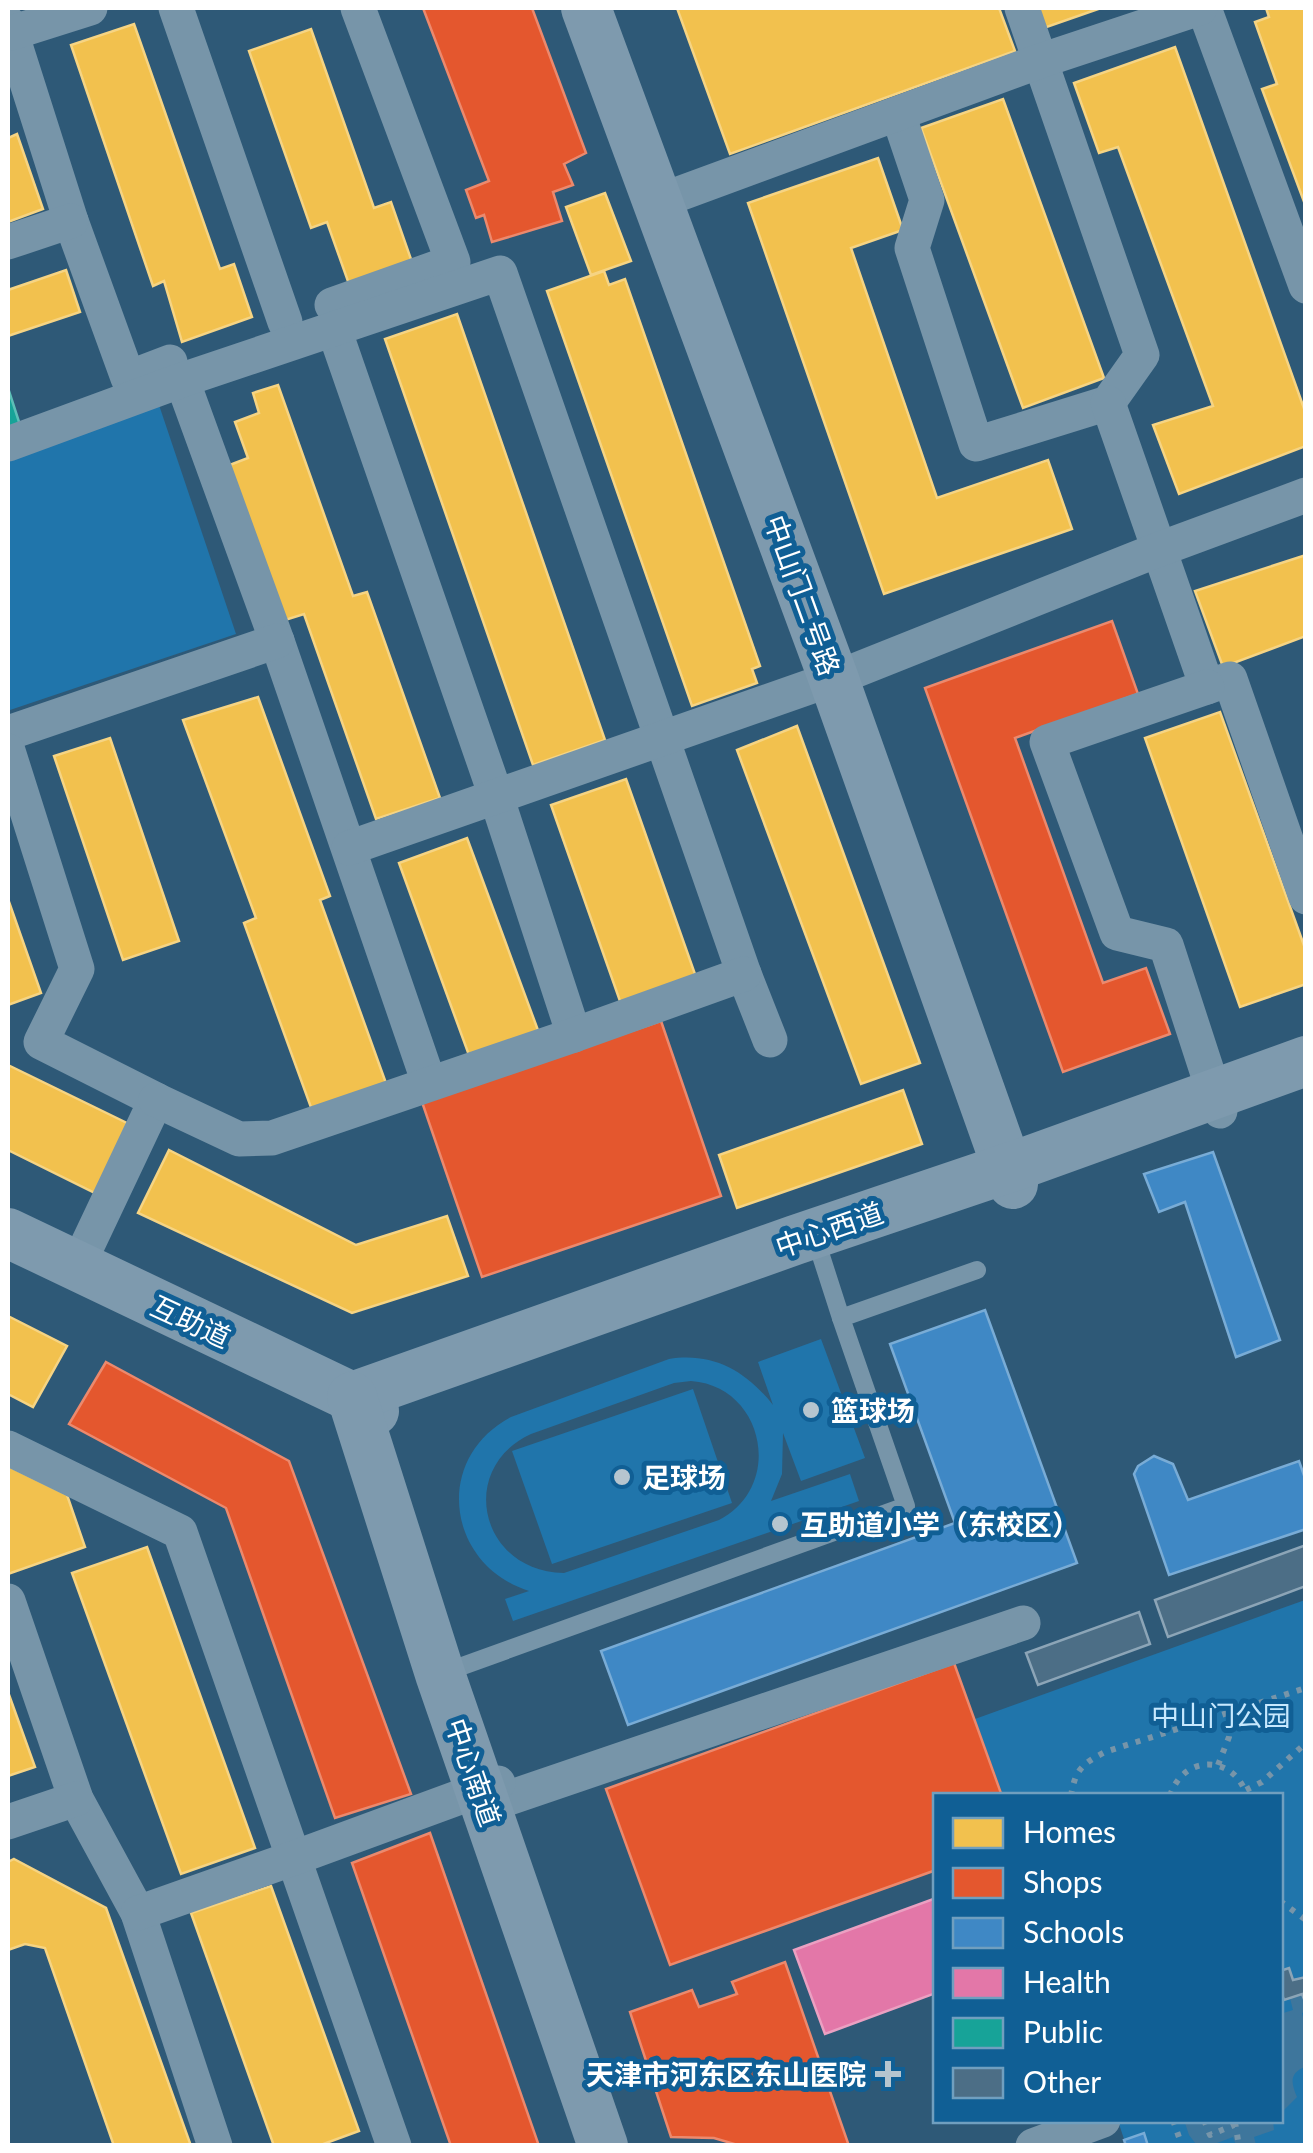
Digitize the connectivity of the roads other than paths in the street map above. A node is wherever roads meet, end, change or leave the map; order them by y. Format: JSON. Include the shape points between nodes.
{"nodes":[{"id":1,"x":90,"y":8,"type":"edge"},
{"id":2,"x":176,"y":8,"type":"edge"},
{"id":3,"x":358,"y":8,"type":"edge"},
{"id":4,"x":586,"y":8,"type":"edge"},
{"id":5,"x":602,"y":8,"type":"edge"},
{"id":6,"x":1022,"y":8,"type":"edge"},
{"id":7,"x":1202,"y":8,"type":"edge"},
{"id":8,"x":9,"y":28,"type":"edge"},
{"id":9,"x":1040,"y":62,"type":"junction"},
{"id":10,"x":17,"y":88,"type":"edge"},
{"id":11,"x":898,"y":114,"type":"junction"},
{"id":12,"x":665,"y":199,"type":"junction"},
{"id":13,"x":71,"y":221,"type":"junction"},
{"id":14,"x":8,"y":242,"type":"edge"},
{"id":15,"x":1306,"y":286,"type":"edge"},
{"id":16,"x":285,"y":322,"type":"junction"},
{"id":17,"x":334,"y":330,"type":"junction"},
{"id":18,"x":182,"y":380,"type":"junction"},
{"id":19,"x":1108,"y":403,"type":"junction"},
{"id":20,"x":8,"y":444,"type":"edge"},
{"id":21,"x":1306,"y":495,"type":"edge"},
{"id":22,"x":1160,"y":549,"type":"junction"},
{"id":23,"x":276,"y":641,"type":"junction"},
{"id":24,"x":841,"y":675,"type":"junction"},
{"id":25,"x":1207,"y":688,"type":"junction"},
{"id":26,"x":8,"y":734,"type":"edge"},
{"id":27,"x":662,"y":739,"type":"junction"},
{"id":28,"x":8,"y":752,"type":"edge"},
{"id":29,"x":496,"y":796,"type":"junction"},
{"id":30,"x":348,"y":848,"type":"junction"},
{"id":31,"x":1306,"y":896,"type":"edge"},
{"id":32,"x":744,"y":974,"type":"junction"},
{"id":33,"x":574,"y":1035,"type":"junction"},
{"id":34,"x":770,"y":1040,"type":"dead end"},
{"id":35,"x":1306,"y":1062,"type":"edge"},
{"id":36,"x":1306,"y":1081,"type":"edge"},
{"id":37,"x":429,"y":1083,"type":"junction"},
{"id":38,"x":156,"y":1100,"type":"junction"},
{"id":39,"x":1217,"y":1102,"type":"junction"},
{"id":40,"x":1018,"y":1173,"type":"junction"},
{"id":41,"x":8,"y":1233,"type":"edge"},
{"id":42,"x":817,"y":1244,"type":"junction"},
{"id":43,"x":76,"y":1267,"type":"junction"},
{"id":44,"x":976,"y":1270,"type":"dead end"},
{"id":45,"x":842,"y":1318,"type":"junction"},
{"id":46,"x":363,"y":1404,"type":"junction"},
{"id":47,"x":8,"y":1448,"type":"edge"},
{"id":48,"x":8,"y":1601,"type":"edge"},
{"id":49,"x":1023,"y":1623,"type":"dead end"},
{"id":50,"x":449,"y":1671,"type":"junction"},
{"id":51,"x":492,"y":1794,"type":"junction"},
{"id":52,"x":76,"y":1799,"type":"junction"},
{"id":53,"x":8,"y":1822,"type":"edge"},
{"id":54,"x":294,"y":1858,"type":"junction"},
{"id":55,"x":138,"y":1913,"type":"junction"},
{"id":56,"x":1096,"y":2123,"type":"edge"},
{"id":57,"x":215,"y":2146,"type":"edge"},
{"id":58,"x":394,"y":2146,"type":"edge"},
{"id":59,"x":603,"y":2146,"type":"edge"},
{"id":60,"x":626,"y":2146,"type":"edge"},
{"id":61,"x":1033,"y":2146,"type":"edge"}],
"edges":[{"from":1,"to":8,"type":"street"},
{"from":2,"to":16,"type":"street"},
{"from":3,"to":16,"type":"street","via":[[453,262]]},
{"from":4,"to":12,"type":"street","name":"中山门二号路"},
{"from":5,"to":12,"type":"street","name":"中山门二号路"},
{"from":6,"to":9,"type":"street"},
{"from":7,"to":9,"type":"street"},
{"from":7,"to":15,"type":"street"},
{"from":8,"to":10,"type":"street"},
{"from":9,"to":11,"type":"street"},
{"from":9,"to":19,"type":"street","via":[[1142,355]]},
{"from":10,"to":13,"type":"street"},
{"from":11,"to":12,"type":"street"},
{"from":11,"to":19,"type":"street","via":[[926,200],[912,248],[976,444]]},
{"from":12,"to":24,"type":"street","name":"中山门二号路","via":[[738,365]]},
{"from":13,"to":14,"type":"street"},
{"from":13,"to":16,"type":"street","via":[[128,378]]},
{"from":17,"to":18,"type":"street"},
{"from":17,"to":27,"type":"street","via":[[500,274]]},
{"from":17,"to":29,"type":"street"},
{"from":18,"to":20,"type":"street"},
{"from":18,"to":23,"type":"street"},
{"from":19,"to":22,"type":"street"},
{"from":21,"to":22,"type":"street"},
{"from":22,"to":24,"type":"street"},
{"from":22,"to":25,"type":"street"},
{"from":23,"to":26,"type":"street"},
{"from":23,"to":30,"type":"street"},
{"from":24,"to":27,"type":"street"},
{"from":24,"to":40,"type":"street","name":"中山门二号路"},
{"from":25,"to":31,"type":"street","via":[[1230,678]]},
{"from":25,"to":39,"type":"street","via":[[1046,742],[1117,933],[1166,946]]},
{"from":27,"to":29,"type":"street"},
{"from":27,"to":32,"type":"street"},
{"from":28,"to":38,"type":"street","via":[[77,969],[41,1042]]},
{"from":29,"to":30,"type":"street"},
{"from":29,"to":33,"type":"street"},
{"from":30,"to":37,"type":"street"},
{"from":32,"to":33,"type":"street"},
{"from":32,"to":34,"type":"street"},
{"from":33,"to":37,"type":"street"},
{"from":35,"to":39,"type":"street","name":"中心西道"},
{"from":36,"to":39,"type":"street","name":"中心西道"},
{"from":37,"to":38,"type":"street","via":[[254,1140],[239,1140]]},
{"from":38,"to":43,"type":"street"},
{"from":39,"to":40,"type":"street","name":"中心西道"},
{"from":40,"to":42,"type":"street","name":"中心西道"},
{"from":41,"to":43,"type":"street","name":"互助道"},
{"from":42,"to":45,"type":"lane"},
{"from":42,"to":46,"type":"street","name":"中心西道"},
{"from":43,"to":46,"type":"street","name":"互助道"},
{"from":44,"to":45,"type":"lane"},
{"from":45,"to":50,"type":"lane","via":[[906,1506]]},
{"from":46,"to":50,"type":"street","name":"中心南道"},
{"from":47,"to":54,"type":"street","via":[[180,1532]]},
{"from":48,"to":52,"type":"street"},
{"from":49,"to":51,"type":"street"},
{"from":50,"to":51,"type":"street","name":"中心南道"},
{"from":51,"to":54,"type":"street"},
{"from":51,"to":59,"type":"street","name":"中心南道"},
{"from":51,"to":60,"type":"street","name":"中心南道"},
{"from":52,"to":53,"type":"street"},
{"from":52,"to":55,"type":"street"},
{"from":54,"to":55,"type":"street"},
{"from":54,"to":58,"type":"street"},
{"from":55,"to":57,"type":"street"},
{"from":56,"to":61,"type":"street"}]}
